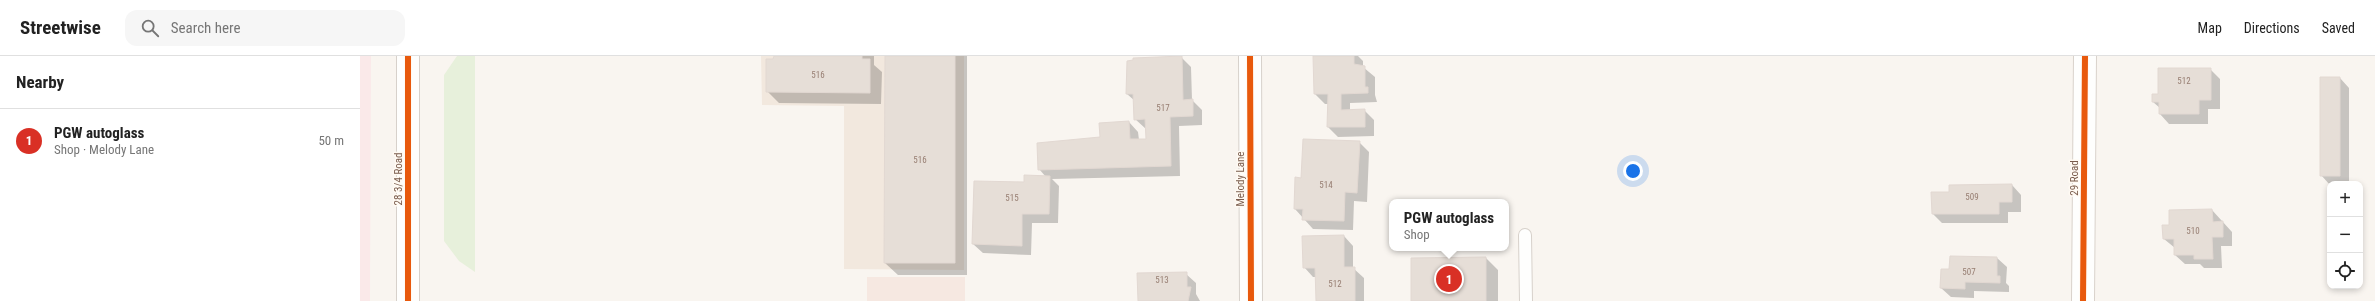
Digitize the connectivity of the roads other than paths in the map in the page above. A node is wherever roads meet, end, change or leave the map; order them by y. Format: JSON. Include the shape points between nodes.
{"nodes":[{"id":1,"x":408,"y":56,"type":"edge"},
{"id":2,"x":1250,"y":56,"type":"edge"},
{"id":3,"x":2085,"y":56,"type":"edge"},
{"id":4,"x":1525,"y":235,"type":"dead end"},
{"id":5,"x":408,"y":301,"type":"edge"},
{"id":6,"x":1251,"y":301,"type":"edge"},
{"id":7,"x":1526,"y":301,"type":"edge"},
{"id":8,"x":2083,"y":301,"type":"edge"}],
"edges":[{"from":1,"to":5,"type":"street","name":"28 3/4 Road"},
{"from":2,"to":6,"type":"street","name":"Melody Lane"},
{"from":3,"to":8,"type":"street","name":"29 Road"},
{"from":4,"to":7,"type":"lane"}]}
